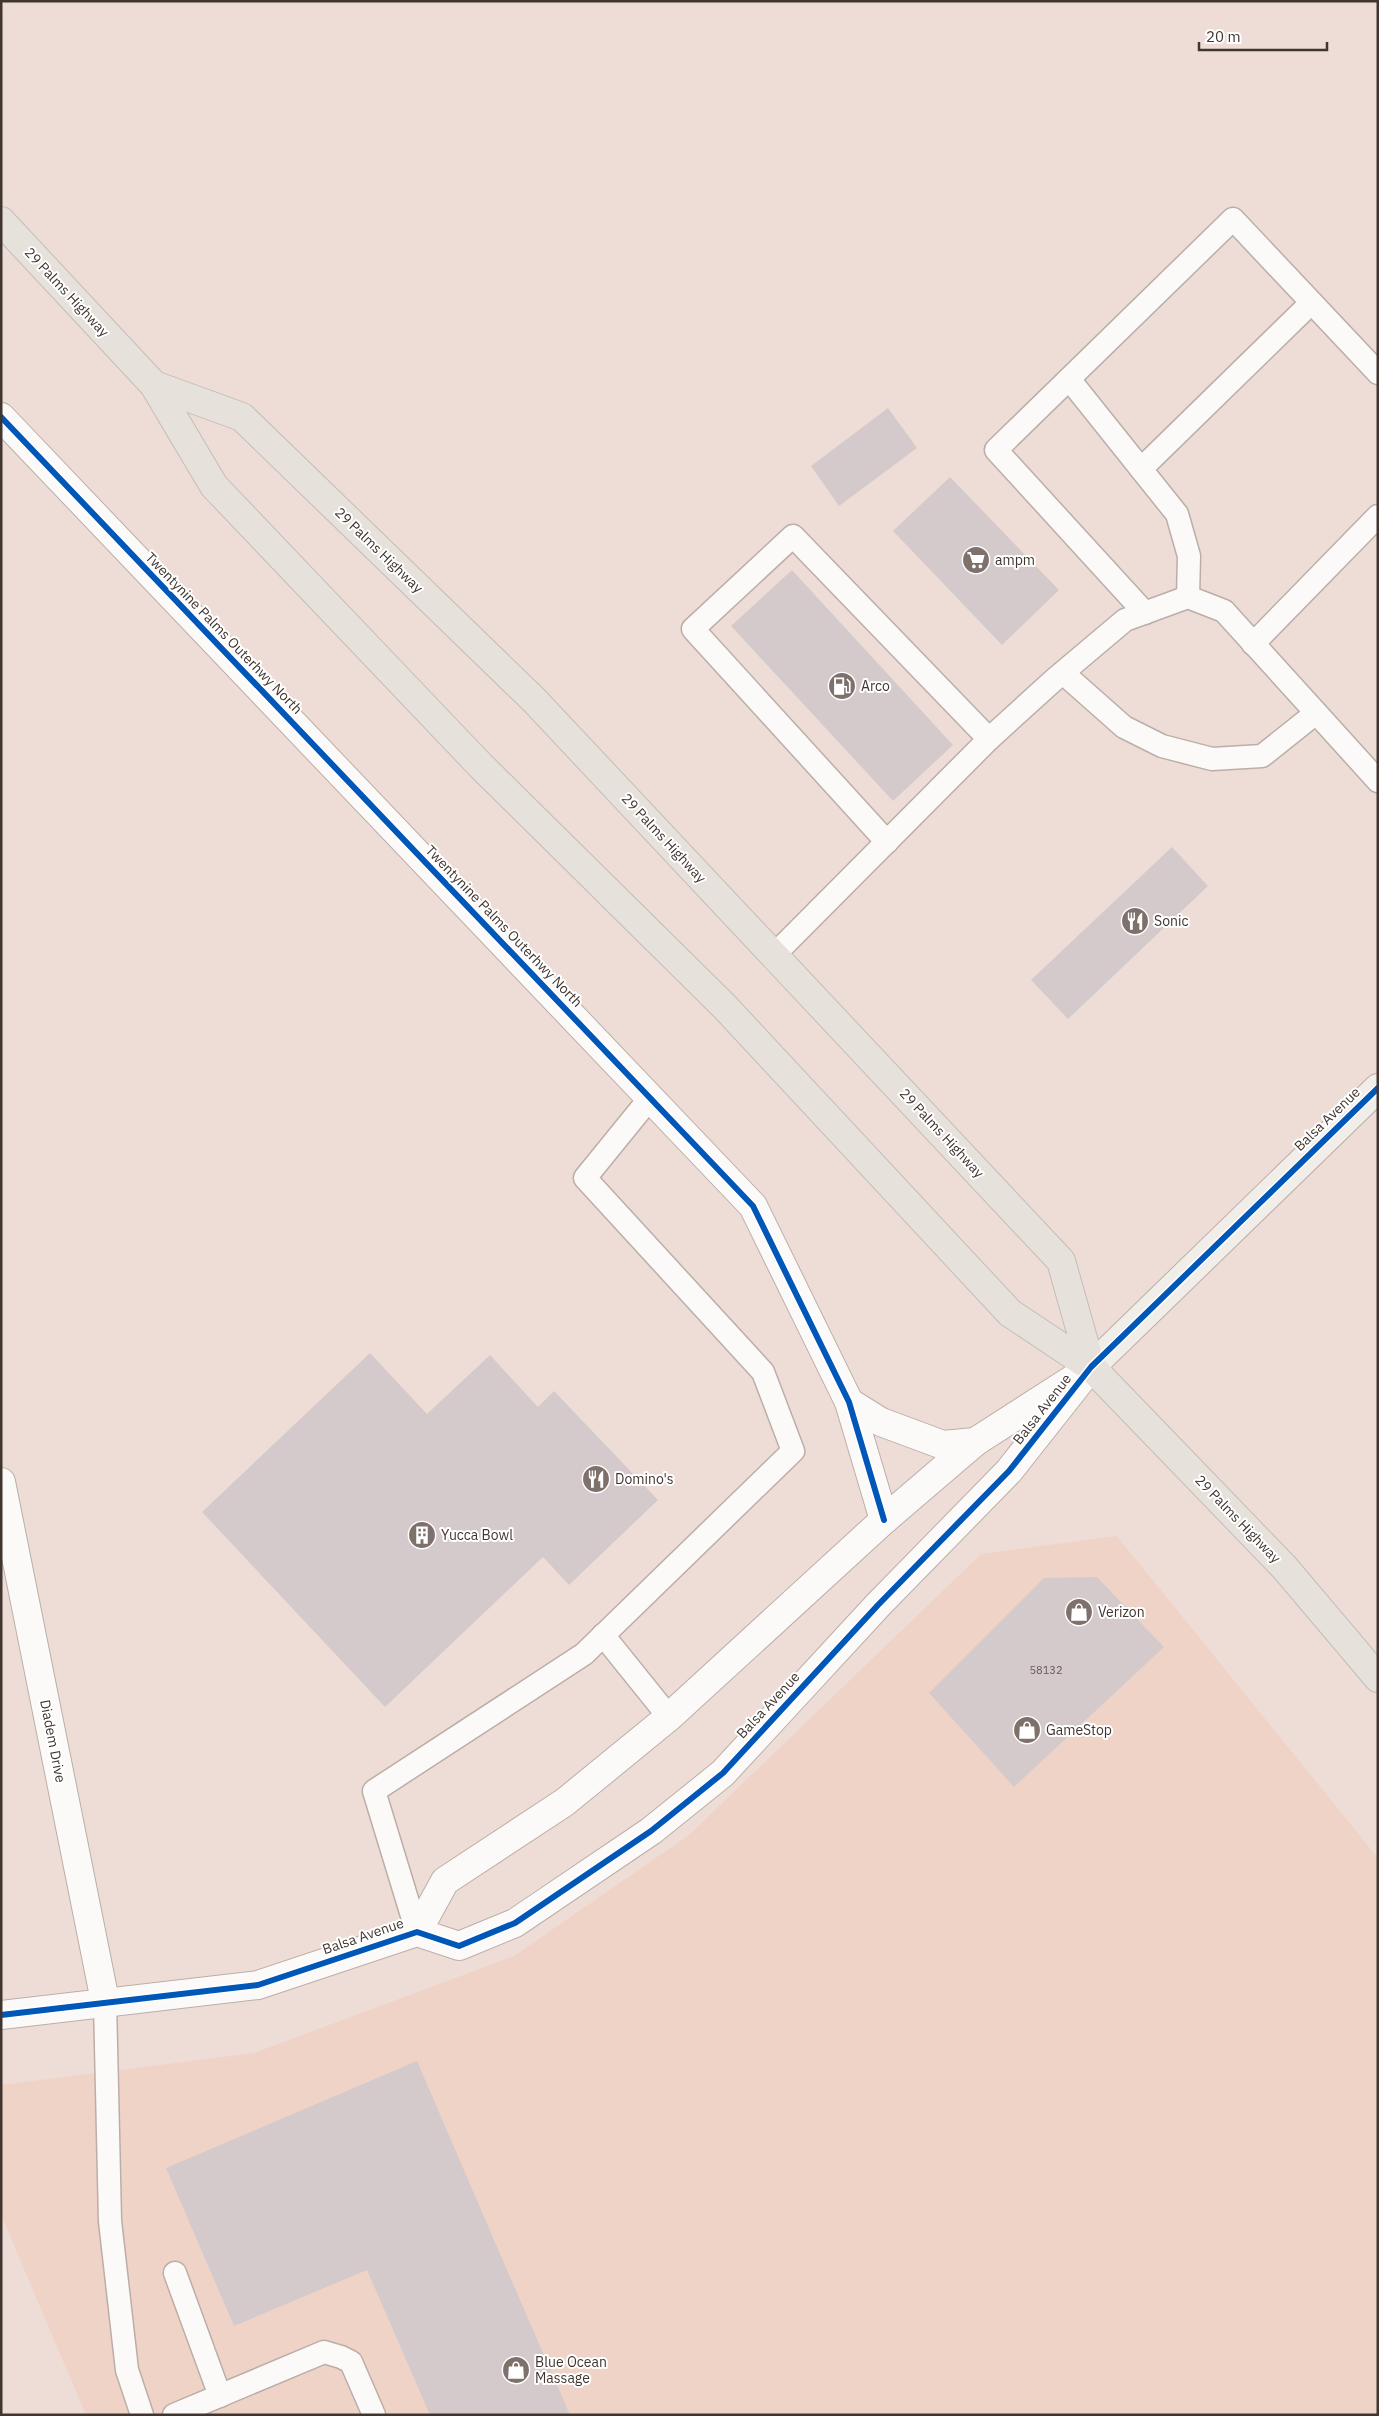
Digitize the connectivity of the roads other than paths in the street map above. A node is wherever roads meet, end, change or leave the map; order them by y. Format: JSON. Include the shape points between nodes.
{"nodes":[{"id":1,"x":1,"y":221,"type":"edge"},
{"id":2,"x":1311,"y":302,"type":"junction"},
{"id":3,"x":1378,"y":373,"type":"edge"},
{"id":4,"x":1069,"y":378,"type":"junction"},
{"id":5,"x":154,"y":385,"type":"junction"},
{"id":6,"x":1,"y":417,"type":"edge"},
{"id":7,"x":1141,"y":469,"type":"junction"},
{"id":8,"x":1378,"y":516,"type":"edge"},
{"id":9,"x":1188,"y":597,"type":"junction"},
{"id":10,"x":1145,"y":613,"type":"junction"},
{"id":11,"x":1253,"y":644,"type":"junction"},
{"id":12,"x":1063,"y":673,"type":"junction"},
{"id":13,"x":1316,"y":713,"type":"junction"},
{"id":14,"x":989,"y":739,"type":"junction"},
{"id":15,"x":1378,"y":781,"type":"edge"},
{"id":16,"x":887,"y":842,"type":"junction"},
{"id":17,"x":774,"y":954,"type":"junction"},
{"id":18,"x":1378,"y":1088,"type":"edge"},
{"id":19,"x":650,"y":1098,"type":"junction"},
{"id":20,"x":1091,"y":1367,"type":"junction"},
{"id":21,"x":849,"y":1402,"type":"junction"},
{"id":22,"x":975,"y":1442,"type":"junction"},
{"id":23,"x":1,"y":1482,"type":"edge"},
{"id":24,"x":884,"y":1520,"type":"junction"},
{"id":25,"x":603,"y":1635,"type":"junction"},
{"id":26,"x":1378,"y":1678,"type":"edge"},
{"id":27,"x":668,"y":1717,"type":"junction"},
{"id":28,"x":417,"y":1932,"type":"junction"},
{"id":29,"x":105,"y":2001,"type":"junction"},
{"id":30,"x":1,"y":2015,"type":"edge"},
{"id":31,"x":175,"y":2273,"type":"dead end"},
{"id":32,"x":220,"y":2396,"type":"junction"},
{"id":33,"x":142,"y":2415,"type":"edge"},
{"id":34,"x":174,"y":2415,"type":"edge"},
{"id":35,"x":374,"y":2415,"type":"edge"}],
"edges":[{"from":1,"to":5,"type":"main road","name":"29 Palms Highway"},
{"from":2,"to":3,"type":"lane"},
{"from":2,"to":4,"type":"lane","via":[[1232,219]]},
{"from":2,"to":7,"type":"lane"},
{"from":4,"to":7,"type":"lane"},
{"from":4,"to":10,"type":"lane","via":[[996,450]]},
{"from":5,"to":17,"type":"main road","name":"29 Palms Highway","via":[[242,417],[534,700]]},
{"from":5,"to":20,"type":"main road","name":"29 Palms Highway","via":[[214,486],[234,508],[481,766],[725,1007],[1010,1313]]},
{"from":6,"to":19,"type":"street","name":"Twentynine Palms Outerhwy North"},
{"from":7,"to":9,"type":"lane","via":[[1176,514],[1189,556]]},
{"from":8,"to":11,"type":"lane"},
{"from":9,"to":10,"type":"lane"},
{"from":9,"to":11,"type":"lane","via":[[1224,611]]},
{"from":10,"to":12,"type":"lane","via":[[1125,620]]},
{"from":11,"to":13,"type":"lane"},
{"from":12,"to":13,"type":"lane","via":[[1124,727],[1162,746],[1212,759],[1262,756]]},
{"from":12,"to":14,"type":"lane"},
{"from":13,"to":15,"type":"lane"},
{"from":14,"to":16,"type":"lane"},
{"from":14,"to":16,"type":"lane","via":[[793,536],[693,629]]},
{"from":16,"to":17,"type":"lane"},
{"from":17,"to":20,"type":"main road","name":"29 Palms Highway","via":[[1061,1260]]},
{"from":18,"to":20,"type":"street","name":"Balsa Avenue"},
{"from":19,"to":21,"type":"street","name":"Twentynine Palms Outerhwy North","via":[[753,1206]]},
{"from":19,"to":25,"type":"lane","via":[[584,1178],[762,1372],[793,1451]]},
{"from":20,"to":22,"type":"street","name":"Balsa Avenue"},
{"from":20,"to":26,"type":"main road","name":"29 Palms Highway","via":[[1285,1568]]},
{"from":20,"to":28,"type":"street","name":"Balsa Avenue","via":[[1009,1471],[878,1605],[722,1773],[651,1831],[515,1923],[459,1946]]},
{"from":21,"to":22,"type":"street","via":[[881,1422],[943,1445]]},
{"from":21,"to":24,"type":"street","name":"Twentynine Palms Outerhwy North"},
{"from":22,"to":24,"type":"street","name":"Balsa Avenue"},
{"from":23,"to":29,"type":"street","name":"Diadem Drive"},
{"from":24,"to":27,"type":"street","name":"Balsa Avenue"},
{"from":25,"to":27,"type":"lane"},
{"from":25,"to":28,"type":"lane","via":[[584,1654],[374,1791]]},
{"from":27,"to":28,"type":"street","name":"Balsa Avenue","via":[[565,1802],[445,1881]]},
{"from":28,"to":29,"type":"street","name":"Balsa Avenue","via":[[258,1985]]},
{"from":29,"to":30,"type":"street","name":"Balsa Avenue"},
{"from":29,"to":33,"type":"lane","via":[[110,2221],[127,2370]]},
{"from":31,"to":32,"type":"lane"},
{"from":32,"to":34,"type":"lane"},
{"from":32,"to":35,"type":"lane","via":[[324,2352],[351,2362]]}]}
